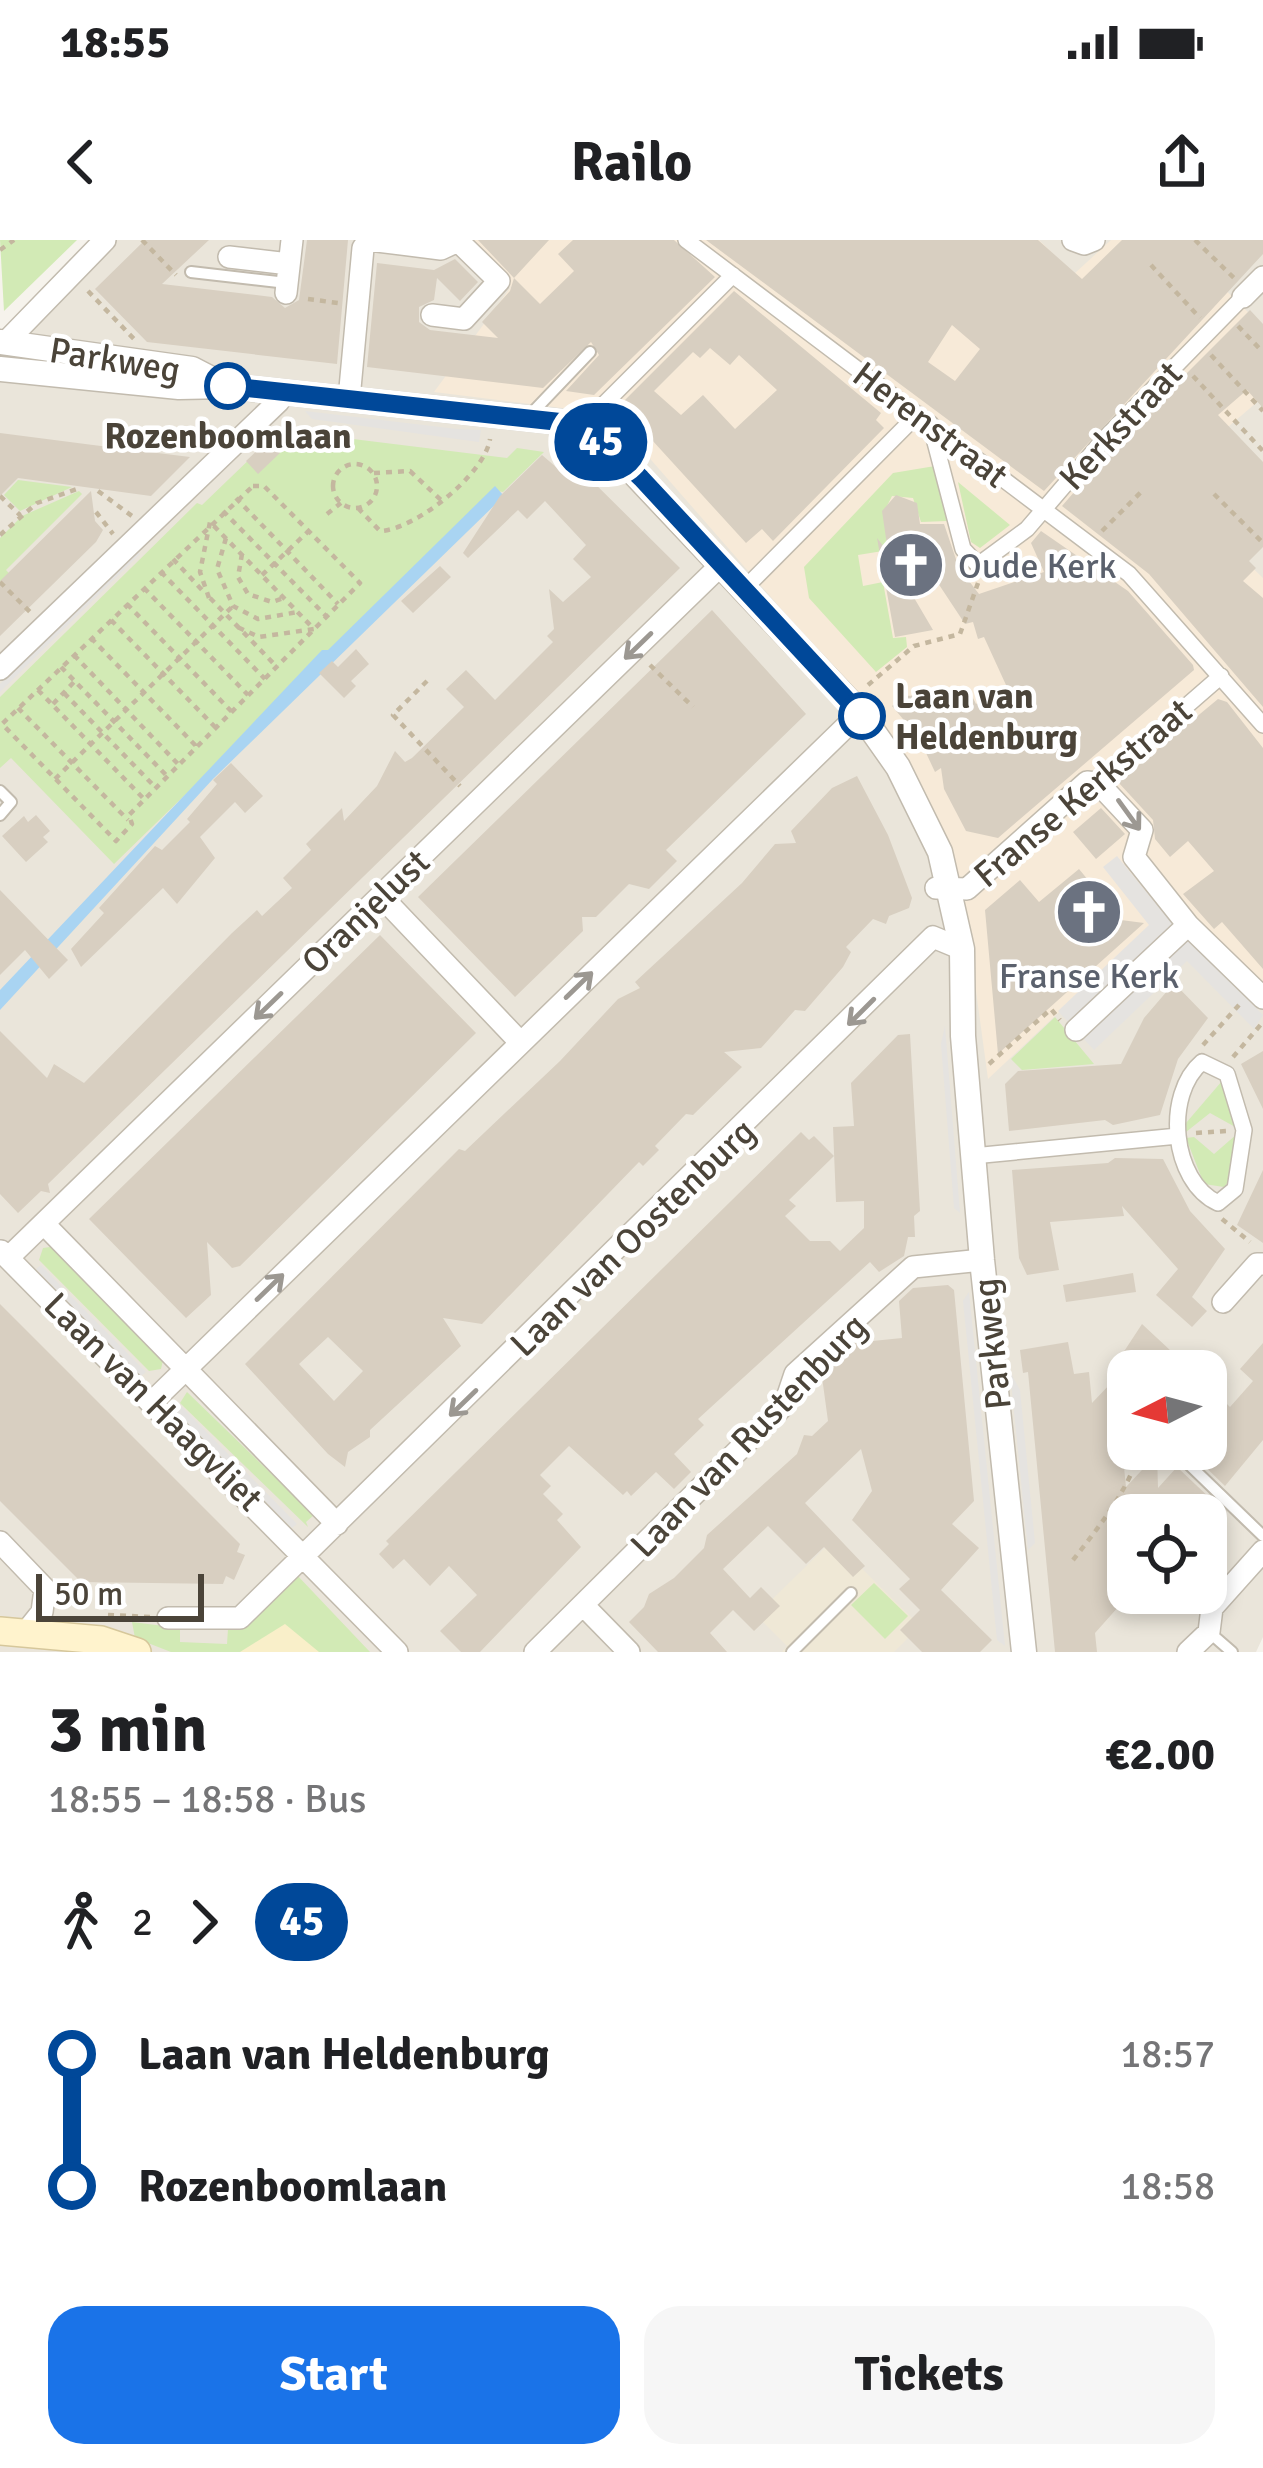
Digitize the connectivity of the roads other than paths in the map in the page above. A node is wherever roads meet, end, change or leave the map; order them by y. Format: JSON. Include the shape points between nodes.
{"nodes":[{"id":1,"x":105,"y":240,"type":"edge"},
{"id":2,"x":292,"y":240,"type":"edge"},
{"id":3,"x":369,"y":240,"type":"edge"},
{"id":4,"x":458,"y":240,"type":"edge"},
{"id":5,"x":686,"y":240,"type":"edge"},
{"id":6,"x":1072,"y":240,"type":"edge"},
{"id":7,"x":1094,"y":240,"type":"edge"},
{"id":8,"x":229,"y":257,"type":"dead end"},
{"id":9,"x":191,"y":272,"type":"dead end"},
{"id":10,"x":733,"y":274,"type":"junction"},
{"id":11,"x":1263,"y":277,"type":"edge"},
{"id":12,"x":287,"y":280,"type":"junction"},
{"id":13,"x":1240,"y":289,"type":"joint"},
{"id":14,"x":432,"y":316,"type":"dead end"},
{"id":15,"x":2,"y":344,"type":"edge"},
{"id":16,"x":590,"y":352,"type":"dead end"},
{"id":17,"x":4,"y":375,"type":"edge"},
{"id":18,"x":227,"y":386,"type":"junction"},
{"id":19,"x":280,"y":392,"type":"junction"},
{"id":20,"x":349,"y":399,"type":"junction"},
{"id":21,"x":527,"y":418,"type":"junction"},
{"id":22,"x":924,"y":418,"type":"junction"},
{"id":23,"x":591,"y":436,"type":"junction"},
{"id":24,"x":1042,"y":508,"type":"junction"},
{"id":25,"x":722,"y":565,"type":"junction"},
{"id":26,"x":745,"y":588,"type":"junction"},
{"id":27,"x":0,"y":669,"type":"edge"},
{"id":28,"x":1221,"y":676,"type":"junction"},
{"id":29,"x":860,"y":712,"type":"junction"},
{"id":30,"x":1260,"y":716,"type":"edge"},
{"id":31,"x":1098,"y":782,"type":"junction"},
{"id":32,"x":0,"y":791,"type":"edge"},
{"id":33,"x":0,"y":815,"type":"edge"},
{"id":34,"x":944,"y":888,"type":"junction"},
{"id":35,"x":381,"y":896,"type":"junction"},
{"id":36,"x":1188,"y":926,"type":"junction"},
{"id":37,"x":953,"y":945,"type":"junction"},
{"id":38,"x":1258,"y":994,"type":"edge"},
{"id":39,"x":1076,"y":1030,"type":"road end"},
{"id":40,"x":520,"y":1042,"type":"junction"},
{"id":41,"x":1178,"y":1136,"type":"junction"},
{"id":42,"x":973,"y":1156,"type":"junction"},
{"id":43,"x":44,"y":1225,"type":"junction"},
{"id":44,"x":4,"y":1254,"type":"edge"},
{"id":45,"x":982,"y":1260,"type":"junction"},
{"id":46,"x":1263,"y":1264,"type":"edge"},
{"id":47,"x":1223,"y":1302,"type":"dead end"},
{"id":48,"x":187,"y":1368,"type":"junction"},
{"id":49,"x":154,"y":1400,"type":"junction"},
{"id":50,"x":1195,"y":1470,"type":"edge"},
{"id":51,"x":337,"y":1524,"type":"junction"},
{"id":52,"x":1263,"y":1536,"type":"edge"},
{"id":53,"x":0,"y":1542,"type":"edge"},
{"id":54,"x":1263,"y":1551,"type":"edge"},
{"id":55,"x":305,"y":1555,"type":"junction"},
{"id":56,"x":850,"y":1593,"type":"dead end"},
{"id":57,"x":584,"y":1606,"type":"junction"},
{"id":58,"x":168,"y":1618,"type":"dead end"},
{"id":59,"x":13,"y":1631,"type":"edge"},
{"id":60,"x":1209,"y":1632,"type":"junction"},
{"id":61,"x":137,"y":1652,"type":"edge"},
{"id":62,"x":397,"y":1652,"type":"edge"},
{"id":63,"x":535,"y":1652,"type":"edge"},
{"id":64,"x":629,"y":1652,"type":"edge"},
{"id":65,"x":792,"y":1652,"type":"edge"},
{"id":66,"x":1024,"y":1652,"type":"edge"},
{"id":67,"x":1189,"y":1652,"type":"edge"},
{"id":68,"x":1232,"y":1652,"type":"edge"}],
"edges":[{"from":1,"to":15,"type":"street"},
{"from":2,"to":12,"type":"street"},
{"from":3,"to":4,"type":"street","via":[[441,249]]},
{"from":3,"to":20,"type":"street"},
{"from":4,"to":14,"type":"street","via":[[505,287],[464,319]]},
{"from":5,"to":10,"type":"street","name":"Herenstraat"},
{"from":6,"to":7,"type":"street"},
{"from":8,"to":12,"type":"street"},
{"from":9,"to":12,"type":"lane"},
{"from":10,"to":22,"type":"street","name":"Herenstraat"},
{"from":10,"to":23,"type":"street","via":[[603,405]]},
{"from":11,"to":13,"type":"street","name":"Kerkstraat"},
{"from":13,"to":24,"type":"street","name":"Kerkstraat","via":[[1226,314]]},
{"from":15,"to":17,"type":"street"},
{"from":15,"to":18,"type":"street","name":"Parkweg","via":[[191,369]]},
{"from":16,"to":21,"type":"lane"},
{"from":17,"to":18,"type":"street","name":"Parkweg"},
{"from":18,"to":19,"type":"street","name":"Parkweg"},
{"from":19,"to":20,"type":"street","name":"Parkweg"},
{"from":19,"to":27,"type":"street"},
{"from":20,"to":21,"type":"street","name":"Parkweg"},
{"from":21,"to":23,"type":"street","name":"Parkweg"},
{"from":22,"to":24,"type":"street","name":"Herenstraat"},
{"from":22,"to":24,"type":"street","name":"Kerkstraat","via":[[963,549],[978,565],[1027,530]]},
{"from":22,"to":26,"type":"street"},
{"from":23,"to":25,"type":"street","name":"Parkweg"},
{"from":24,"to":28,"type":"street","name":"Herenstraat","via":[[1159,603]]},
{"from":25,"to":26,"type":"street","name":"Parkweg"},
{"from":25,"to":35,"type":"street","name":"Oranjelust","one_way":true},
{"from":26,"to":29,"type":"street","name":"Parkweg"},
{"from":28,"to":30,"type":"street","name":"Herenstraat"},
{"from":28,"to":31,"type":"street","name":"Franse Kerkstraat"},
{"from":29,"to":34,"type":"street","name":"Parkweg","via":[[898,766]]},
{"from":40,"to":29,"type":"street","one_way":true},
{"from":31,"to":34,"type":"street","name":"Franse Kerkstraat","via":[[1087,782],[967,889]]},
{"from":31,"to":36,"type":"street","one_way":true,"via":[[1142,830],[1134,856]]},
{"from":32,"to":33,"type":"lane","via":[[11,802]]},
{"from":34,"to":37,"type":"street","name":"Parkweg"},
{"from":35,"to":40,"type":"street"},
{"from":35,"to":43,"type":"street","name":"Oranjelust","one_way":true},
{"from":36,"to":38,"type":"street"},
{"from":36,"to":39,"type":"street"},
{"from":37,"to":42,"type":"street","name":"Parkweg"},
{"from":37,"to":51,"type":"street","name":"Laan van Oostenburg","one_way":true,"via":[[933,937]]},
{"from":48,"to":40,"type":"street","one_way":true},
{"from":41,"to":41,"type":"street","via":[[1190,1072],[1202,1062],[1224,1069],[1244,1130],[1235,1189],[1218,1203],[1191,1178]]},
{"from":41,"to":42,"type":"street"},
{"from":42,"to":45,"type":"street","name":"Parkweg"},
{"from":43,"to":44,"type":"street","name":"Oranjelust"},
{"from":43,"to":48,"type":"street","name":"Laan van Haagvliet"},
{"from":44,"to":49,"type":"street","name":"Laan van Haagvliet"},
{"from":45,"to":57,"type":"street","name":"Laan van Rustenburg","via":[[913,1267],[795,1374],[784,1404]]},
{"from":45,"to":66,"type":"street","name":"Parkweg"},
{"from":46,"to":47,"type":"street"},
{"from":48,"to":49,"type":"street"},
{"from":48,"to":51,"type":"street","name":"Laan van Haagvliet"},
{"from":49,"to":55,"type":"street","name":"Laan van Haagvliet"},
{"from":50,"to":52,"type":"lane"},
{"from":51,"to":55,"type":"street","name":"Laan van Oostenburg"},
{"from":53,"to":59,"type":"street","via":[[45,1589],[42,1612]]},
{"from":54,"to":60,"type":"street","via":[[1212,1608]]},
{"from":55,"to":58,"type":"street","name":"Laan van Oostenburg","via":[[240,1618]]},
{"from":55,"to":62,"type":"street","name":"Laan van Haagvliet"},
{"from":56,"to":65,"type":"lane"},
{"from":57,"to":63,"type":"street","name":"Laan van Rustenburg"},
{"from":57,"to":64,"type":"street"},
{"from":59,"to":61,"type":"main road"},
{"from":60,"to":67,"type":"street"},
{"from":60,"to":68,"type":"lane"}]}
